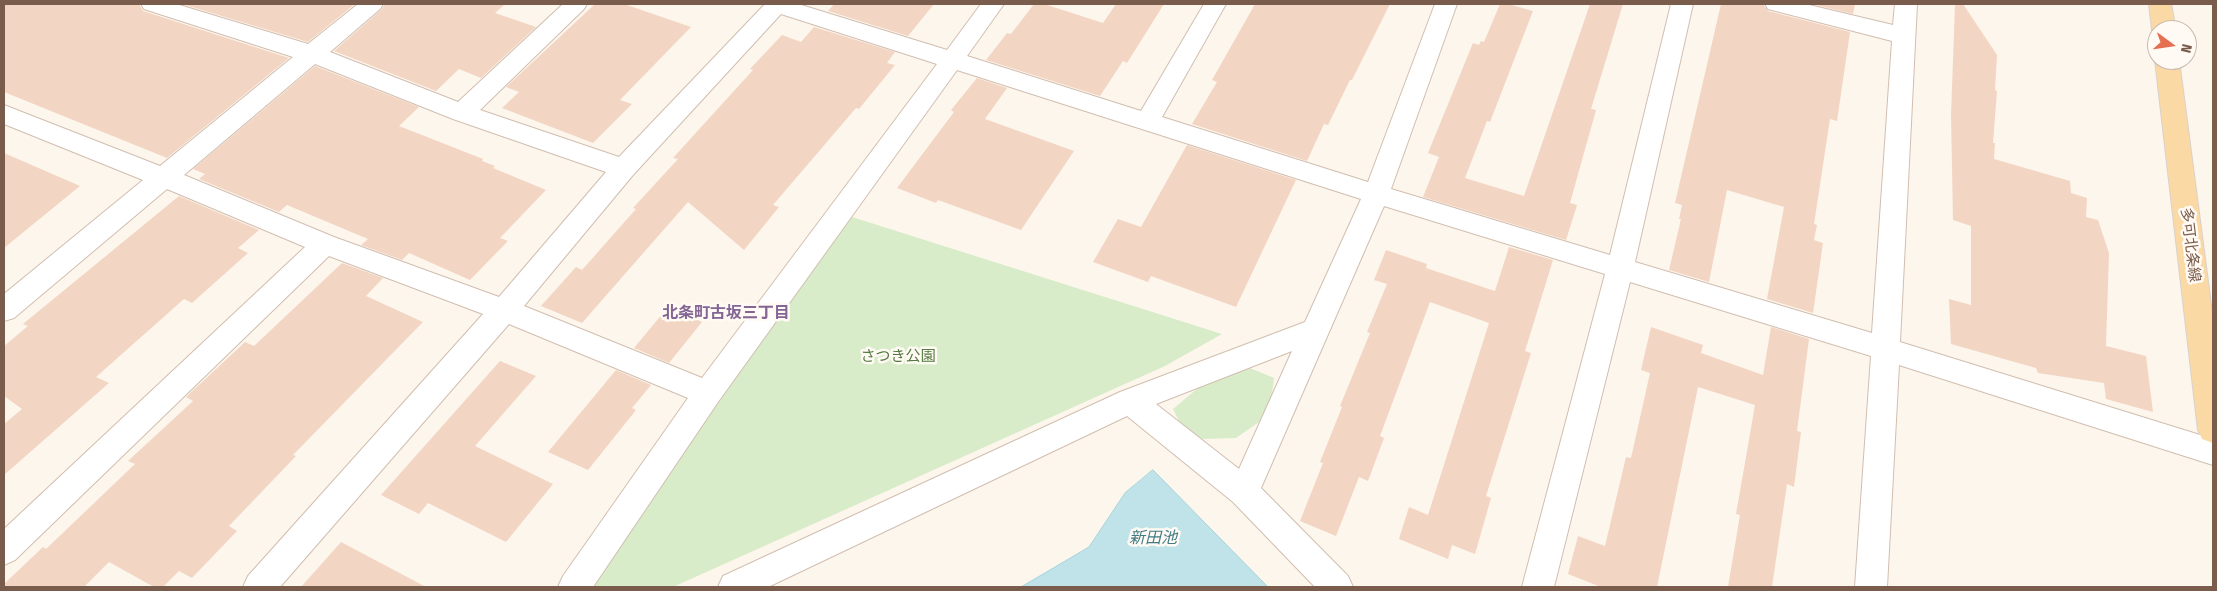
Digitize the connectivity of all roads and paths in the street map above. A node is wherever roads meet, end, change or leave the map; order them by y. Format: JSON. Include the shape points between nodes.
{"nodes":[{"id":1,"x":372,"y":4,"type":"edge"},
{"id":2,"x":576,"y":4,"type":"edge"},
{"id":3,"x":777,"y":4,"type":"edge"},
{"id":4,"x":993,"y":4,"type":"edge"},
{"id":5,"x":1215,"y":4,"type":"edge"},
{"id":6,"x":1446,"y":4,"type":"edge"},
{"id":7,"x":1682,"y":4,"type":"edge"},
{"id":8,"x":1776,"y":4,"type":"edge"},
{"id":9,"x":1906,"y":4,"type":"edge"},
{"id":10,"x":2160,"y":4,"type":"edge"},
{"id":11,"x":158,"y":5,"type":"edge"},
{"id":12,"x":2162,"y":20,"type":"edge"},
{"id":13,"x":1904,"y":36,"type":"junction"},
{"id":14,"x":312,"y":54,"type":"junction"},
{"id":15,"x":952,"y":61,"type":"junction"},
{"id":16,"x":2168,"y":70,"type":"edge"},
{"id":17,"x":462,"y":113,"type":"junction"},
{"id":18,"x":6,"y":118,"type":"edge"},
{"id":19,"x":1148,"y":121,"type":"junction"},
{"id":20,"x":624,"y":168,"type":"junction"},
{"id":21,"x":163,"y":177,"type":"junction"},
{"id":22,"x":1376,"y":194,"type":"junction"},
{"id":23,"x":324,"y":244,"type":"junction"},
{"id":24,"x":1620,"y":269,"type":"junction"},
{"id":25,"x":4,"y":310,"type":"edge"},
{"id":26,"x":504,"y":310,"type":"junction"},
{"id":27,"x":1316,"y":330,"type":"junction"},
{"id":28,"x":1885,"y":349,"type":"junction"},
{"id":29,"x":708,"y":393,"type":"junction"},
{"id":30,"x":1130,"y":401,"type":"junction"},
{"id":31,"x":2213,"y":430,"type":"edge"},
{"id":32,"x":2213,"y":452,"type":"edge"},
{"id":33,"x":1244,"y":492,"type":"junction"},
{"id":34,"x":4,"y":550,"type":"edge"},
{"id":35,"x":259,"y":587,"type":"edge"},
{"id":36,"x":574,"y":587,"type":"edge"},
{"id":37,"x":734,"y":587,"type":"edge"},
{"id":38,"x":1337,"y":587,"type":"edge"},
{"id":39,"x":1538,"y":587,"type":"edge"},
{"id":40,"x":1871,"y":587,"type":"edge"}],
"edges":[{"from":1,"to":14,"type":"street"},
{"from":2,"to":17,"type":"street"},
{"from":3,"to":15,"type":"street"},
{"from":3,"to":20,"type":"street"},
{"from":4,"to":15,"type":"street"},
{"from":5,"to":19,"type":"street"},
{"from":6,"to":22,"type":"street"},
{"from":7,"to":24,"type":"street"},
{"from":8,"to":13,"type":"street"},
{"from":9,"to":13,"type":"street"},
{"from":10,"to":12,"type":"main road"},
{"from":11,"to":14,"type":"street"},
{"from":13,"to":28,"type":"street"},
{"from":14,"to":17,"type":"street"},
{"from":14,"to":21,"type":"street"},
{"from":15,"to":19,"type":"street"},
{"from":15,"to":29,"type":"street"},
{"from":16,"to":31,"type":"main road","name":"多可北条線"},
{"from":17,"to":20,"type":"street"},
{"from":18,"to":21,"type":"street"},
{"from":19,"to":22,"type":"street"},
{"from":20,"to":26,"type":"street"},
{"from":21,"to":23,"type":"street"},
{"from":21,"to":25,"type":"street"},
{"from":22,"to":24,"type":"street"},
{"from":22,"to":27,"type":"street"},
{"from":23,"to":26,"type":"street"},
{"from":23,"to":34,"type":"street"},
{"from":24,"to":28,"type":"street"},
{"from":24,"to":39,"type":"street"},
{"from":26,"to":29,"type":"street"},
{"from":26,"to":35,"type":"street"},
{"from":27,"to":30,"type":"street"},
{"from":27,"to":33,"type":"street"},
{"from":28,"to":32,"type":"street"},
{"from":28,"to":40,"type":"street"},
{"from":29,"to":36,"type":"street"},
{"from":30,"to":33,"type":"street"},
{"from":30,"to":37,"type":"street"},
{"from":33,"to":38,"type":"street"}]}
